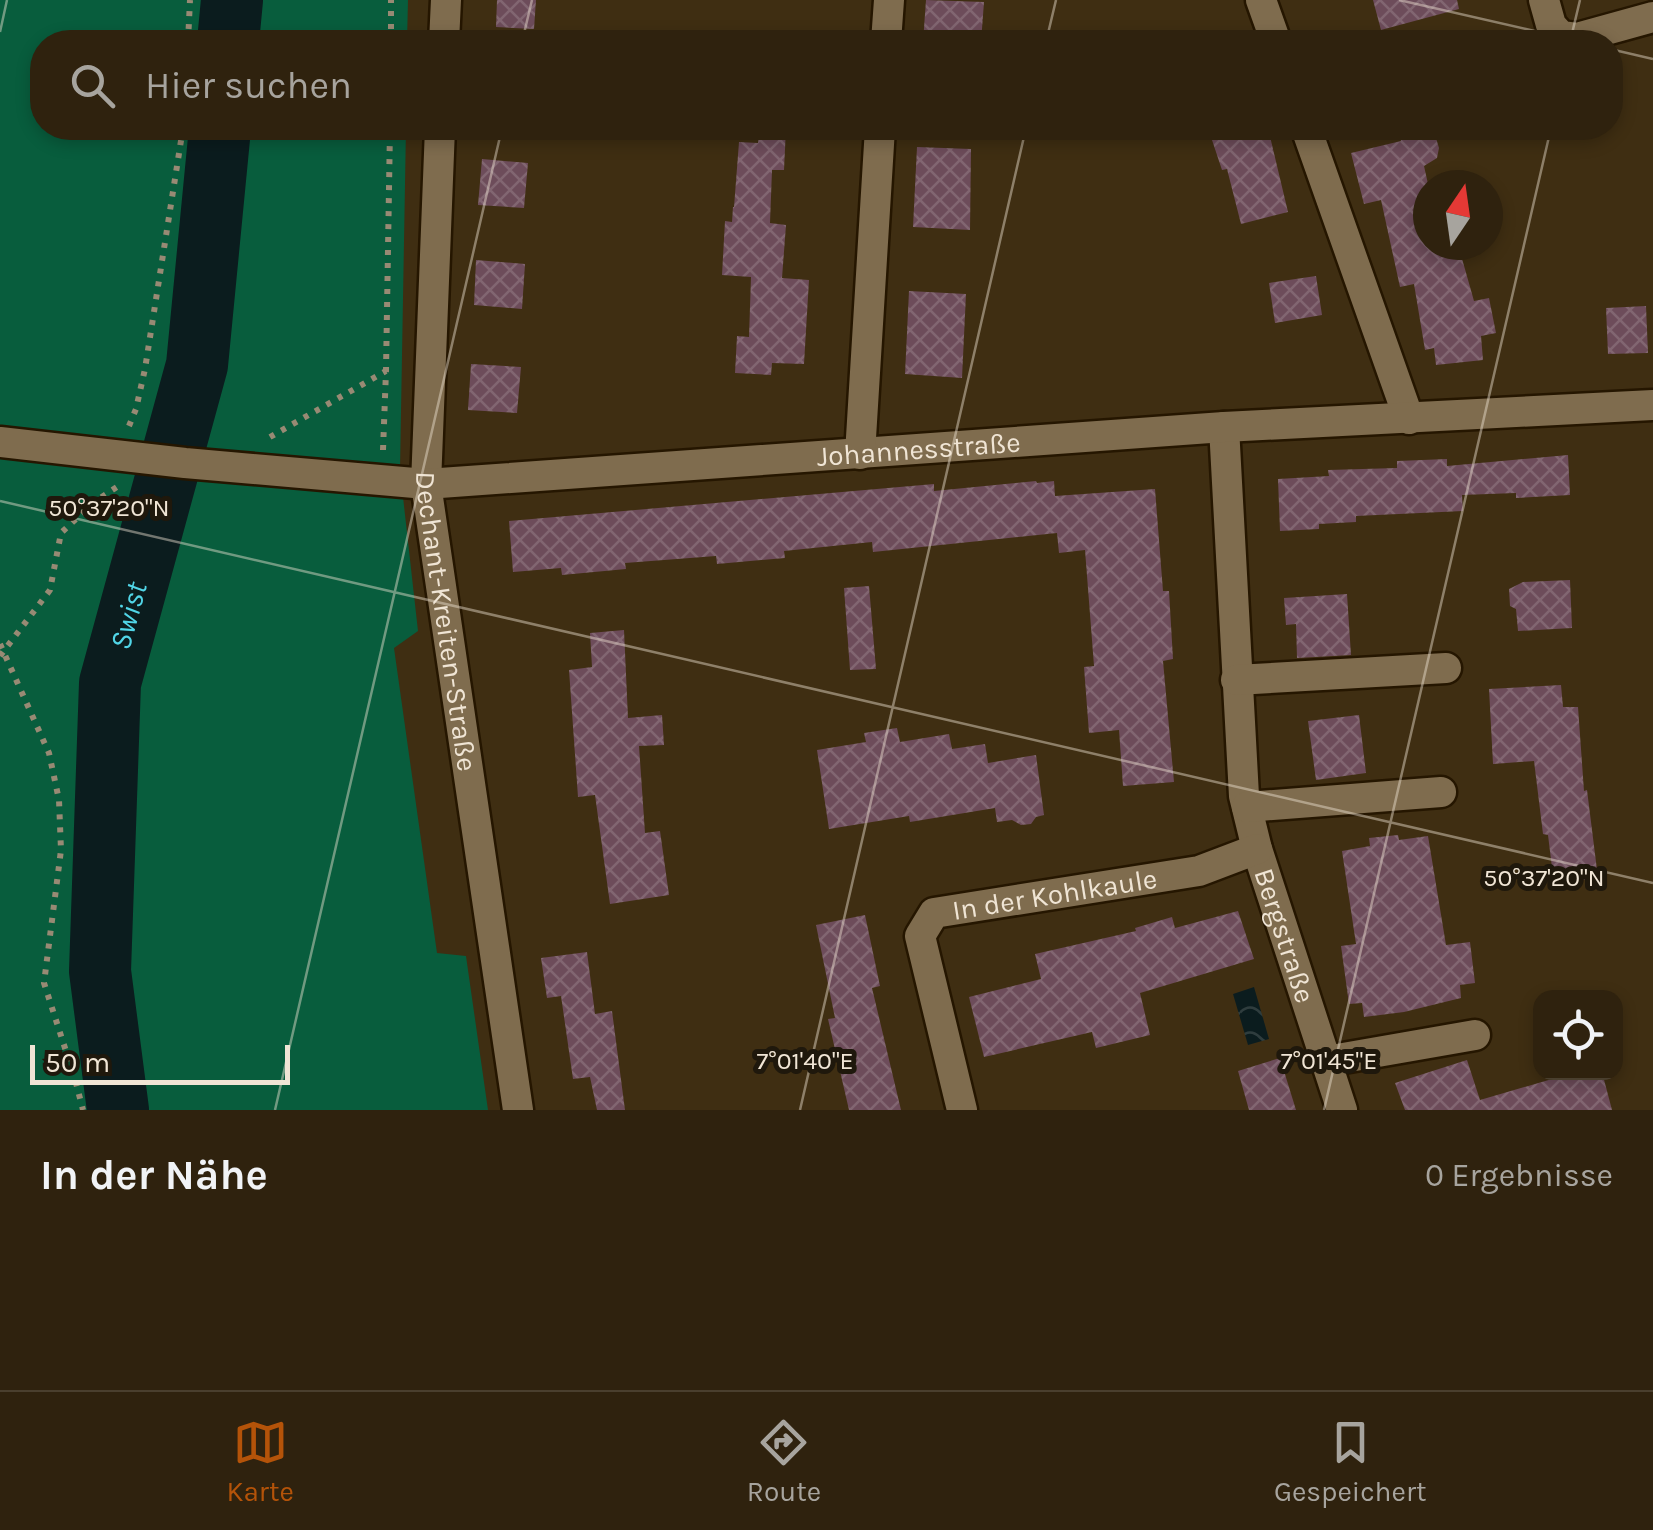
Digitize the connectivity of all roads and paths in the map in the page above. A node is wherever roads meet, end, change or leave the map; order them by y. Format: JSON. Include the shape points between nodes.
{"nodes":[{"id":1,"x":190,"y":0,"type":"edge"},
{"id":2,"x":391,"y":0,"type":"edge"},
{"id":3,"x":446,"y":0,"type":"edge"},
{"id":4,"x":889,"y":0,"type":"edge"},
{"id":5,"x":1261,"y":0,"type":"edge"},
{"id":6,"x":1544,"y":0,"type":"edge"},
{"id":7,"x":1653,"y":16,"type":"edge"},
{"id":8,"x":189,"y":30,"type":"edge"},
{"id":9,"x":391,"y":30,"type":"edge"},
{"id":10,"x":445,"y":30,"type":"edge"},
{"id":11,"x":887,"y":30,"type":"edge"},
{"id":12,"x":1272,"y":30,"type":"edge"},
{"id":13,"x":1556,"y":30,"type":"edge"},
{"id":14,"x":1605,"y":30,"type":"edge"},
{"id":15,"x":181,"y":140,"type":"edge"},
{"id":16,"x":390,"y":140,"type":"edge"},
{"id":17,"x":440,"y":140,"type":"edge"},
{"id":18,"x":879,"y":140,"type":"edge"},
{"id":19,"x":1310,"y":140,"type":"edge"},
{"id":20,"x":386,"y":371,"type":"junction"},
{"id":21,"x":1653,"y":405,"type":"edge"},
{"id":22,"x":1409,"y":419,"type":"junction"},
{"id":23,"x":1224,"y":426,"type":"junction"},
{"id":24,"x":0,"y":442,"type":"edge"},
{"id":25,"x":262,"y":442,"type":"dead end"},
{"id":26,"x":860,"y":454,"type":"junction"},
{"id":27,"x":130,"y":457,"type":"junction"},
{"id":28,"x":381,"y":481,"type":"junction"},
{"id":29,"x":426,"y":484,"type":"junction"},
{"id":30,"x":1,"y":651,"type":"edge"},
{"id":31,"x":1446,"y":668,"type":"dead end"},
{"id":32,"x":1236,"y":680,"type":"junction"},
{"id":33,"x":1441,"y":792,"type":"dead end"},
{"id":34,"x":1247,"y":807,"type":"junction"},
{"id":35,"x":1257,"y":849,"type":"junction"},
{"id":36,"x":1475,"y":1035,"type":"dead end"},
{"id":37,"x":1326,"y":1062,"type":"junction"},
{"id":38,"x":83,"y":1110,"type":"edge"},
{"id":39,"x":518,"y":1110,"type":"edge"},
{"id":40,"x":962,"y":1110,"type":"edge"},
{"id":41,"x":1342,"y":1110,"type":"edge"}],
"edges":[{"from":1,"to":8,"type":"path"},
{"from":2,"to":9,"type":"path"},
{"from":3,"to":10,"type":"street"},
{"from":4,"to":11,"type":"street"},
{"from":5,"to":12,"type":"street"},
{"from":6,"to":13,"type":"street"},
{"from":7,"to":14,"type":"street"},
{"from":15,"to":27,"type":"path","via":[[144,368],[126,434]]},
{"from":16,"to":20,"type":"path"},
{"from":17,"to":29,"type":"street","name":"Dechant-Kreiten-Straße"},
{"from":18,"to":26,"type":"street"},
{"from":19,"to":22,"type":"street"},
{"from":20,"to":25,"type":"path"},
{"from":20,"to":28,"type":"path"},
{"from":21,"to":22,"type":"street","name":"Johannesstraße"},
{"from":22,"to":23,"type":"street","name":"Johannesstraße"},
{"from":23,"to":26,"type":"street","name":"Johannesstraße"},
{"from":23,"to":32,"type":"street","name":"Bergstraße"},
{"from":24,"to":27,"type":"street"},
{"from":26,"to":29,"type":"street","name":"Johannesstraße"},
{"from":27,"to":28,"type":"street","name":"Johannesstraße"},
{"from":27,"to":30,"type":"path","via":[[126,480],[61,533],[50,590]]},
{"from":28,"to":29,"type":"street","name":"Johannesstraße"},
{"from":29,"to":39,"type":"street","name":"Dechant-Kreiten-Straße"},
{"from":30,"to":38,"type":"path","via":[[48,754],[59,800],[61,850],[44,983]]},
{"from":31,"to":32,"type":"street"},
{"from":32,"to":34,"type":"street","name":"Bergstraße"},
{"from":33,"to":34,"type":"street"},
{"from":34,"to":35,"type":"street","name":"Bergstraße"},
{"from":35,"to":37,"type":"street","name":"Bergstraße"},
{"from":35,"to":40,"type":"street","name":"In der Kohlkaule","via":[[1199,871],[934,912],[920,936]]},
{"from":36,"to":37,"type":"street"},
{"from":37,"to":41,"type":"street","name":"Bergstraße"}]}
